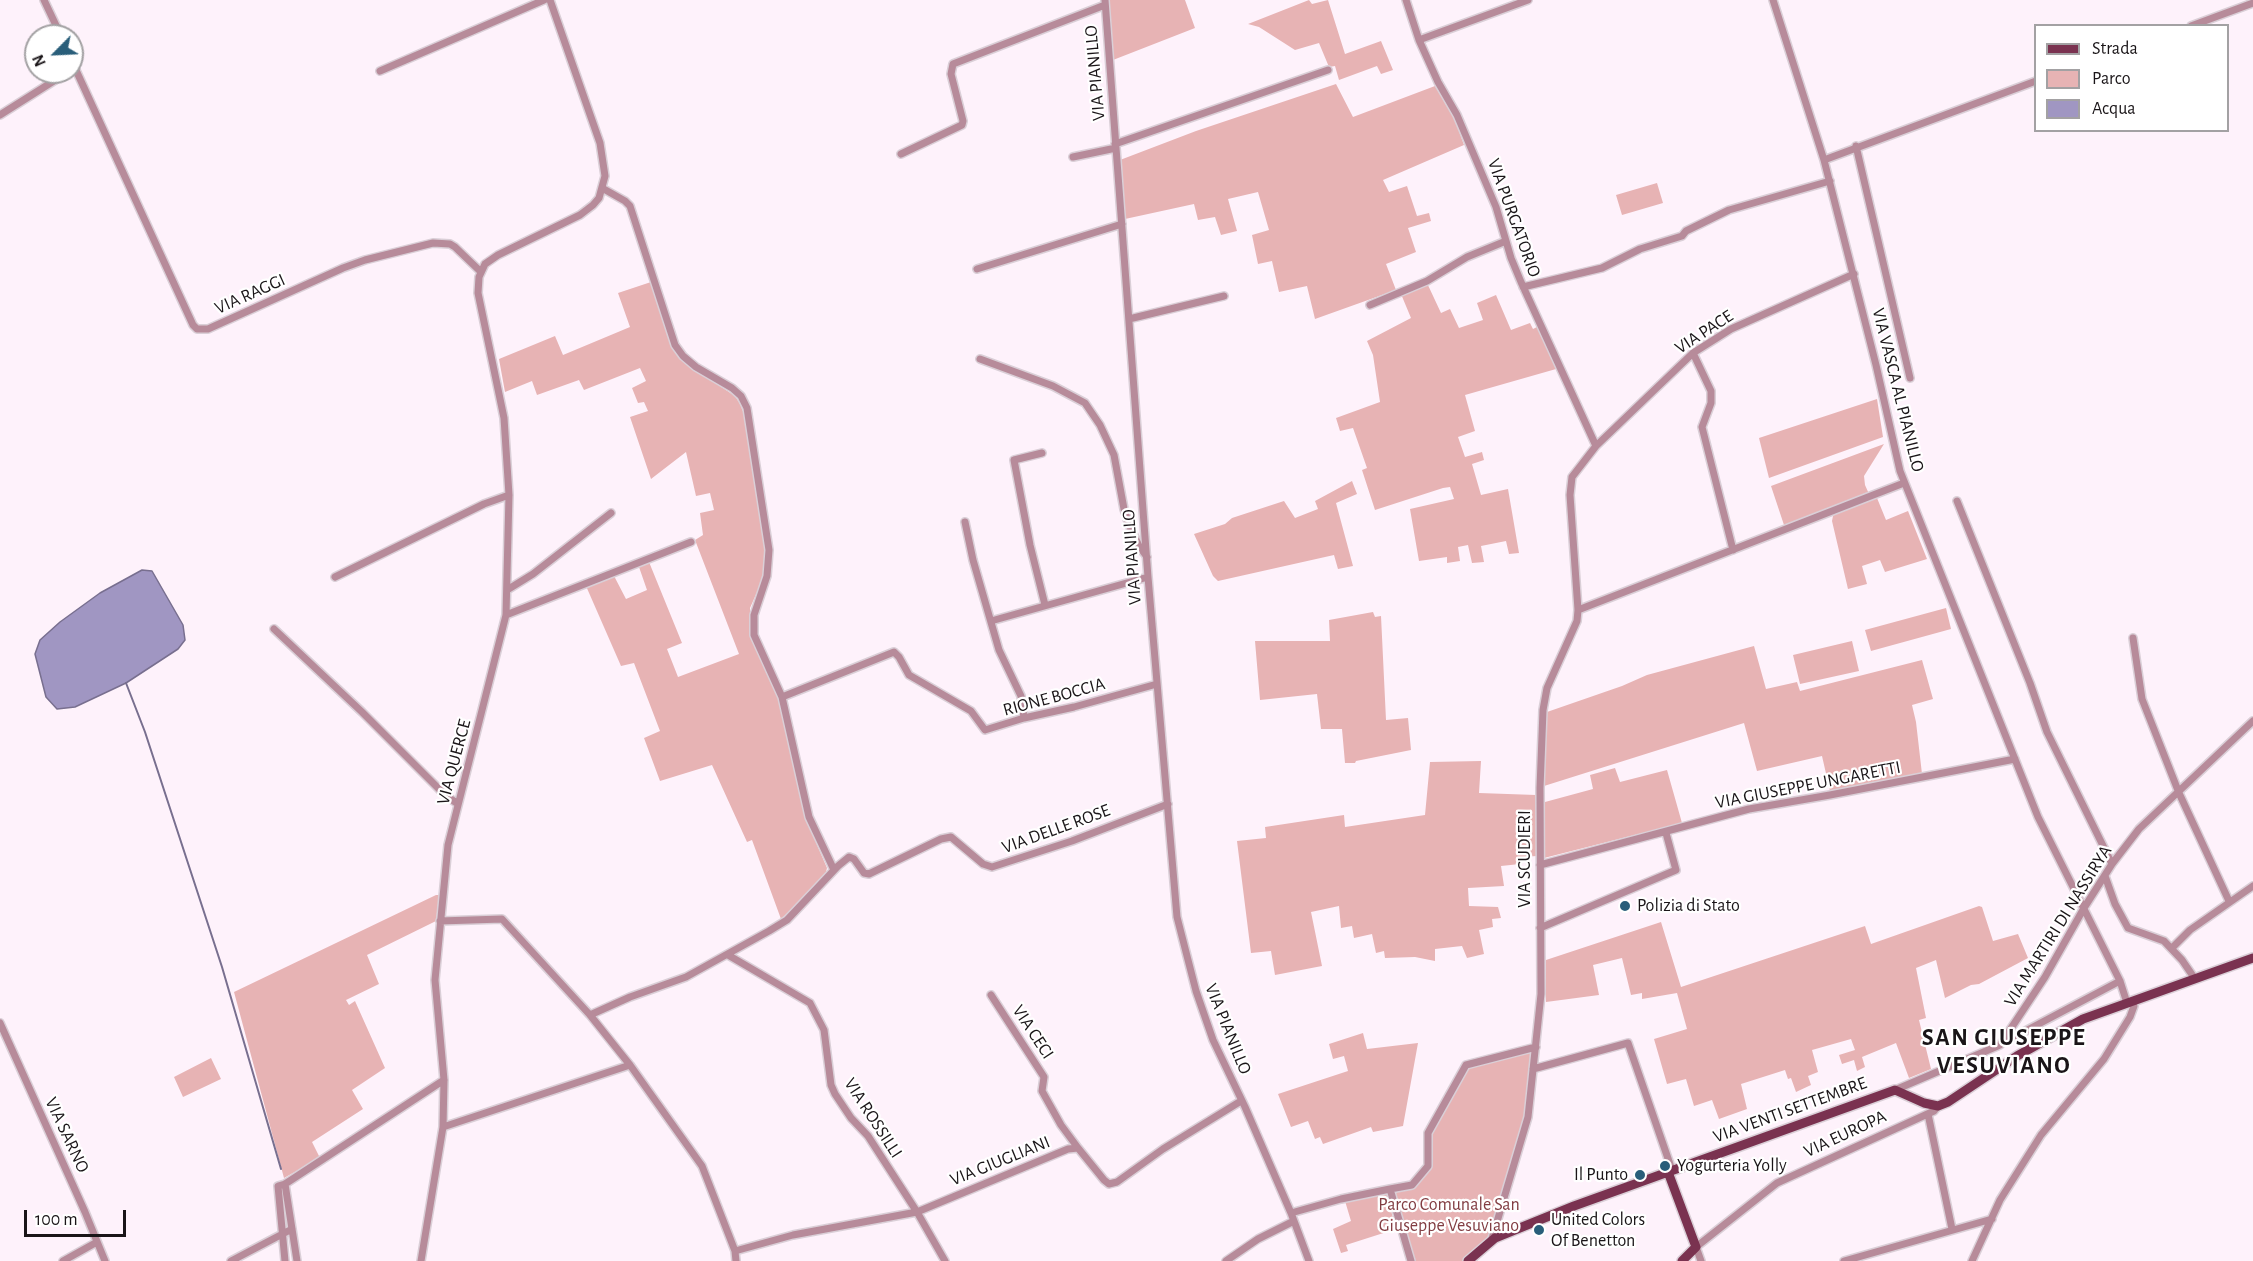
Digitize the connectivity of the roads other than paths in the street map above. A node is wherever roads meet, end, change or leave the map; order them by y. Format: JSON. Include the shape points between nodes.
{"nodes":[{"id":1,"x":44,"y":0,"type":"edge"},
{"id":2,"x":544,"y":0,"type":"edge"},
{"id":3,"x":549,"y":0,"type":"edge"},
{"id":4,"x":1406,"y":0,"type":"edge"},
{"id":5,"x":1528,"y":0,"type":"edge"},
{"id":6,"x":1773,"y":0,"type":"edge"},
{"id":7,"x":1105,"y":3,"type":"edge"},
{"id":8,"x":2253,"y":3,"type":"edge"},
{"id":9,"x":55,"y":24,"type":"edge"},
{"id":10,"x":2196,"y":24,"type":"edge"},
{"id":11,"x":1419,"y":40,"type":"junction"},
{"id":12,"x":1328,"y":70,"type":"dead end"},
{"id":13,"x":380,"y":71,"type":"dead end"},
{"id":14,"x":2034,"y":82,"type":"edge"},
{"id":15,"x":48,"y":84,"type":"edge"},
{"id":16,"x":80,"y":84,"type":"edge"},
{"id":17,"x":0,"y":116,"type":"edge"},
{"id":18,"x":1115,"y":146,"type":"junction"},
{"id":19,"x":1856,"y":146,"type":"junction"},
{"id":20,"x":901,"y":154,"type":"dead end"},
{"id":21,"x":1073,"y":157,"type":"dead end"},
{"id":22,"x":1824,"y":160,"type":"junction"},
{"id":23,"x":1830,"y":181,"type":"junction"},
{"id":24,"x":602,"y":188,"type":"junction"},
{"id":25,"x":1122,"y":224,"type":"junction"},
{"id":26,"x":1506,"y":241,"type":"junction"},
{"id":27,"x":977,"y":269,"type":"dead end"},
{"id":28,"x":481,"y":272,"type":"junction"},
{"id":29,"x":1854,"y":274,"type":"junction"},
{"id":30,"x":1523,"y":287,"type":"junction"},
{"id":31,"x":1224,"y":297,"type":"dead end"},
{"id":32,"x":1371,"y":305,"type":"dead end"},
{"id":33,"x":1129,"y":319,"type":"junction"},
{"id":34,"x":1693,"y":353,"type":"junction"},
{"id":35,"x":980,"y":359,"type":"dead end"},
{"id":36,"x":1910,"y":378,"type":"dead end"},
{"id":37,"x":1596,"y":446,"type":"junction"},
{"id":38,"x":1042,"y":453,"type":"dead end"},
{"id":39,"x":1572,"y":477,"type":"joint"},
{"id":40,"x":1904,"y":483,"type":"junction"},
{"id":41,"x":509,"y":495,"type":"junction"},
{"id":42,"x":1957,"y":501,"type":"dead end"},
{"id":43,"x":611,"y":513,"type":"dead end"},
{"id":44,"x":965,"y":522,"type":"dead end"},
{"id":45,"x":691,"y":542,"type":"dead end"},
{"id":46,"x":1733,"y":550,"type":"junction"},
{"id":47,"x":1147,"y":557,"type":"junction"},
{"id":48,"x":335,"y":577,"type":"dead end"},
{"id":49,"x":1148,"y":577,"type":"junction"},
{"id":50,"x":507,"y":590,"type":"junction"},
{"id":51,"x":1045,"y":605,"type":"junction"},
{"id":52,"x":1578,"y":610,"type":"junction"},
{"id":53,"x":506,"y":615,"type":"junction"},
{"id":54,"x":991,"y":621,"type":"junction"},
{"id":55,"x":274,"y":629,"type":"dead end"},
{"id":56,"x":2133,"y":638,"type":"dead end"},
{"id":57,"x":1157,"y":684,"type":"junction"},
{"id":58,"x":782,"y":697,"type":"junction"},
{"id":59,"x":1023,"y":718,"type":"junction"},
{"id":60,"x":2253,"y":721,"type":"edge"},
{"id":61,"x":2015,"y":759,"type":"junction"},
{"id":62,"x":2178,"y":793,"type":"junction"},
{"id":63,"x":458,"y":804,"type":"junction"},
{"id":64,"x":1168,"y":804,"type":"junction"},
{"id":65,"x":1666,"y":833,"type":"junction"},
{"id":66,"x":2112,"y":864,"type":"junction"},
{"id":67,"x":1540,"y":866,"type":"junction"},
{"id":68,"x":834,"y":870,"type":"junction"},
{"id":69,"x":2105,"y":876,"type":"junction"},
{"id":70,"x":2253,"y":886,"type":"edge"},
{"id":71,"x":2229,"y":901,"type":"junction"},
{"id":72,"x":2084,"y":908,"type":"junction"},
{"id":73,"x":440,"y":921,"type":"junction"},
{"id":74,"x":1540,"y":928,"type":"junction"},
{"id":75,"x":2172,"y":948,"type":"junction"},
{"id":76,"x":728,"y":955,"type":"junction"},
{"id":77,"x":2253,"y":958,"type":"edge"},
{"id":78,"x":2195,"y":979,"type":"junction"},
{"id":79,"x":2120,"y":981,"type":"junction"},
{"id":80,"x":991,"y":995,"type":"dead end"},
{"id":81,"x":2130,"y":1002,"type":"junction"},
{"id":82,"x":590,"y":1015,"type":"junction"},
{"id":83,"x":0,"y":1023,"type":"edge"},
{"id":84,"x":2006,"y":1038,"type":"junction"},
{"id":85,"x":1536,"y":1047,"type":"junction"},
{"id":86,"x":630,"y":1065,"type":"junction"},
{"id":87,"x":1533,"y":1069,"type":"junction"},
{"id":88,"x":444,"y":1080,"type":"junction"},
{"id":89,"x":1894,"y":1090,"type":"junction"},
{"id":90,"x":1241,"y":1101,"type":"junction"},
{"id":91,"x":1938,"y":1106,"type":"junction"},
{"id":92,"x":1928,"y":1114,"type":"junction"},
{"id":93,"x":443,"y":1127,"type":"junction"},
{"id":94,"x":1078,"y":1148,"type":"junction"},
{"id":95,"x":1670,"y":1171,"type":"junction"},
{"id":96,"x":285,"y":1184,"type":"junction"},
{"id":97,"x":1390,"y":1189,"type":"junction"},
{"id":98,"x":917,"y":1212,"type":"junction"},
{"id":99,"x":1292,"y":1217,"type":"junction"},
{"id":100,"x":1992,"y":1219,"type":"junction"},
{"id":101,"x":292,"y":1229,"type":"junction"},
{"id":102,"x":1952,"y":1229,"type":"junction"},
{"id":103,"x":282,"y":1234,"type":"junction"},
{"id":104,"x":1493,"y":1240,"type":"junction"},
{"id":105,"x":98,"y":1242,"type":"junction"},
{"id":106,"x":1696,"y":1247,"type":"junction"},
{"id":107,"x":735,"y":1251,"type":"junction"},
{"id":108,"x":63,"y":1261,"type":"edge"},
{"id":109,"x":105,"y":1261,"type":"edge"},
{"id":110,"x":231,"y":1261,"type":"edge"},
{"id":111,"x":285,"y":1261,"type":"edge"},
{"id":112,"x":297,"y":1261,"type":"edge"},
{"id":113,"x":421,"y":1261,"type":"edge"},
{"id":114,"x":736,"y":1261,"type":"edge"},
{"id":115,"x":945,"y":1261,"type":"edge"},
{"id":116,"x":1226,"y":1261,"type":"edge"},
{"id":117,"x":1309,"y":1261,"type":"edge"},
{"id":118,"x":1411,"y":1261,"type":"edge"},
{"id":119,"x":1468,"y":1261,"type":"edge"},
{"id":120,"x":1682,"y":1261,"type":"edge"},
{"id":121,"x":1701,"y":1261,"type":"edge"},
{"id":122,"x":1844,"y":1261,"type":"edge"},
{"id":123,"x":1972,"y":1261,"type":"edge"}],
"edges":[{"from":1,"to":9,"type":"street"},
{"from":2,"to":13,"type":"street"},
{"from":3,"to":24,"type":"street","via":[[600,143],[605,163]]},
{"from":4,"to":11,"type":"street","name":"VIA PURGATORIO"},
{"from":5,"to":11,"type":"street"},
{"from":6,"to":22,"type":"street","name":"VIA VASCA AL PIANILLO"},
{"from":7,"to":18,"type":"street","name":"VIA PIANILLO"},
{"from":7,"to":20,"type":"street","via":[[952,64],[962,125]]},
{"from":8,"to":10,"type":"street"},
{"from":11,"to":26,"type":"street","name":"VIA PURGATORIO","via":[[1457,115],[1496,207]]},
{"from":12,"to":18,"type":"street"},
{"from":14,"to":19,"type":"street"},
{"from":15,"to":17,"type":"street","name":"VIA RAGGI"},
{"from":16,"to":28,"type":"street","name":"VIA RAGGI","via":[[197,329],[208,329],[343,268],[433,243],[455,247]]},
{"from":18,"to":21,"type":"street"},
{"from":18,"to":25,"type":"street","name":"VIA PIANILLO"},
{"from":19,"to":22,"type":"street"},
{"from":19,"to":36,"type":"street"},
{"from":22,"to":23,"type":"street","name":"VIA VASCA AL PIANILLO"},
{"from":23,"to":29,"type":"street","name":"VIA VASCA AL PIANILLO"},
{"from":23,"to":30,"type":"street","via":[[1729,210],[1682,236],[1640,249],[1602,268]]},
{"from":24,"to":28,"type":"street","via":[[599,198],[580,215],[498,255]]},
{"from":24,"to":58,"type":"street","via":[[630,206],[675,345],[696,366],[732,388],[747,408],[769,550],[767,576],[754,615],[754,635]]},
{"from":25,"to":27,"type":"street"},
{"from":25,"to":33,"type":"street","name":"VIA PIANILLO"},
{"from":26,"to":30,"type":"street","name":"VIA PURGATORIO"},
{"from":26,"to":32,"type":"street"},
{"from":28,"to":41,"type":"street","name":"VIA QUERCE","via":[[478,293],[504,418]]},
{"from":29,"to":34,"type":"street","name":"VIA PACE","via":[[1731,329]]},
{"from":29,"to":40,"type":"street","name":"VIA VASCA AL PIANILLO"},
{"from":30,"to":37,"type":"street","name":"VIA PURGATORIO"},
{"from":31,"to":33,"type":"street"},
{"from":33,"to":47,"type":"street","name":"VIA PIANILLO"},
{"from":34,"to":37,"type":"street","name":"VIA PACE"},
{"from":34,"to":46,"type":"street","via":[[1711,391],[1702,427]]},
{"from":35,"to":47,"type":"street","via":[[1053,386],[1085,403],[1114,455],[1124,509]]},
{"from":37,"to":39,"type":"street","name":"VIA PACE"},
{"from":38,"to":51,"type":"street","via":[[1014,460]]},
{"from":39,"to":52,"type":"street","name":"VIA SCUDIERI"},
{"from":40,"to":46,"type":"street"},
{"from":40,"to":61,"type":"street","name":"VIA VASCA AL PIANILLO"},
{"from":41,"to":48,"type":"street"},
{"from":41,"to":50,"type":"street","name":"VIA QUERCE"},
{"from":42,"to":66,"type":"street","via":[[2048,732]]},
{"from":43,"to":50,"type":"street","via":[[534,574]]},
{"from":44,"to":54,"type":"street"},
{"from":45,"to":53,"type":"street"},
{"from":46,"to":52,"type":"street"},
{"from":47,"to":49,"type":"street","name":"VIA PIANILLO"},
{"from":49,"to":51,"type":"street"},
{"from":49,"to":57,"type":"street","name":"VIA PIANILLO"},
{"from":50,"to":53,"type":"street","name":"VIA QUERCE"},
{"from":51,"to":54,"type":"street"},
{"from":52,"to":67,"type":"street","name":"VIA SCUDIERI","via":[[1577,621],[1552,672],[1543,710]]},
{"from":53,"to":63,"type":"street","name":"VIA QUERCE"},
{"from":54,"to":59,"type":"street","via":[[999,650],[1021,696]]},
{"from":55,"to":63,"type":"street"},
{"from":56,"to":62,"type":"street","via":[[2142,699]]},
{"from":57,"to":59,"type":"street","name":"RIONE BOCCIA"},
{"from":57,"to":64,"type":"street","name":"VIA PIANILLO"},
{"from":58,"to":59,"type":"street","name":"RIONE BOCCIA","via":[[894,652],[909,675],[971,711],[985,730]]},
{"from":58,"to":68,"type":"street","via":[[809,817]]},
{"from":60,"to":62,"type":"street","name":"VIA MARTIRI DI NASSIRYA"},
{"from":61,"to":65,"type":"street","name":"VIA GIUSEPPE UNGARETTI","via":[[1749,808]]},
{"from":61,"to":72,"type":"street","name":"VIA VASCA AL PIANILLO","via":[[2038,817]]},
{"from":62,"to":66,"type":"street","name":"VIA MARTIRI DI NASSIRYA","via":[[2139,829]]},
{"from":62,"to":71,"type":"street"},
{"from":63,"to":73,"type":"street","name":"VIA QUERCE","via":[[448,845]]},
{"from":64,"to":68,"type":"street","name":"VIA DELLE ROSE","via":[[1072,842],[992,867],[982,864],[951,837],[869,874],[849,856]]},
{"from":64,"to":90,"type":"street","name":"VIA PIANILLO","via":[[1174,895],[1186,956],[1213,1040]]},
{"from":65,"to":67,"type":"street","name":"VIA GIUSEPPE UNGARETTI"},
{"from":65,"to":74,"type":"street","via":[[1676,870]]},
{"from":66,"to":69,"type":"street","name":"VIA MARTIRI DI NASSIRYA"},
{"from":67,"to":74,"type":"street","name":"VIA SCUDIERI"},
{"from":68,"to":76,"type":"street","name":"VIA DELLE ROSE","via":[[787,920]]},
{"from":69,"to":72,"type":"street","name":"VIA MARTIRI DI NASSIRYA"},
{"from":69,"to":75,"type":"street","via":[[2128,928],[2158,938]]},
{"from":70,"to":71,"type":"street"},
{"from":71,"to":75,"type":"street"},
{"from":72,"to":79,"type":"street","name":"VIA VASCA AL PIANILLO"},
{"from":72,"to":84,"type":"street","name":"VIA MARTIRI DI NASSIRYA"},
{"from":73,"to":82,"type":"street","via":[[502,919]]},
{"from":73,"to":88,"type":"street","name":"VIA QUERCE","via":[[435,980]]},
{"from":74,"to":85,"type":"street","name":"VIA SCUDIERI","via":[[1541,994]]},
{"from":75,"to":78,"type":"street"},
{"from":76,"to":82,"type":"street","name":"VIA DELLE ROSE","via":[[686,977]]},
{"from":76,"to":98,"type":"street","name":"VIA ROSSILLI","via":[[810,1003],[824,1030],[835,1094],[868,1136]]},
{"from":77,"to":78,"type":"main road"},
{"from":78,"to":81,"type":"main road"},
{"from":79,"to":81,"type":"street","name":"VIA VASCA AL PIANILLO"},
{"from":79,"to":84,"type":"street"},
{"from":80,"to":94,"type":"street","name":"VIA CECI","via":[[1044,1077],[1042,1091]]},
{"from":81,"to":91,"type":"main road","via":[[2060,1030]]},
{"from":81,"to":100,"type":"street","via":[[2134,1006],[2130,1017],[2104,1059],[2041,1135]]},
{"from":82,"to":86,"type":"street"},
{"from":83,"to":105,"type":"street","name":"VIA SARNO"},
{"from":84,"to":89,"type":"street","name":"VIA MARTIRI DI NASSIRYA","via":[[1997,1047]]},
{"from":85,"to":87,"type":"street","name":"VIA SCUDIERI"},
{"from":85,"to":97,"type":"street","via":[[1466,1065],[1428,1133],[1428,1166],[1412,1185]]},
{"from":86,"to":93,"type":"street"},
{"from":86,"to":107,"type":"street","via":[[702,1166]]},
{"from":87,"to":95,"type":"street","via":[[1628,1043]]},
{"from":87,"to":104,"type":"street","name":"VIA SCUDIERI","via":[[1528,1117]]},
{"from":88,"to":93,"type":"street","name":"VIA QUERCE"},
{"from":88,"to":96,"type":"street"},
{"from":89,"to":91,"type":"main road"},
{"from":89,"to":95,"type":"main road","name":"VIA VENTI SETTEMBRE"},
{"from":90,"to":94,"type":"street","name":"VIA GIUGLIANI","via":[[1162,1149],[1117,1182],[1109,1184],[1104,1180]]},
{"from":90,"to":99,"type":"street","name":"VIA PIANILLO"},
{"from":91,"to":92,"type":"street","name":"VIA EUROPA"},
{"from":92,"to":102,"type":"street"},
{"from":92,"to":106,"type":"street","name":"VIA EUROPA","via":[[1777,1183]]},
{"from":93,"to":113,"type":"street","name":"VIA QUERCE"},
{"from":94,"to":98,"type":"street","name":"VIA GIUGLIANI"},
{"from":95,"to":104,"type":"main road","name":"VIA VENTI SETTEMBRE"},
{"from":95,"to":106,"type":"main road"},
{"from":96,"to":101,"type":"street"},
{"from":96,"to":103,"type":"street","via":[[277,1190]]},
{"from":97,"to":99,"type":"street","via":[[1341,1199]]},
{"from":97,"to":118,"type":"street"},
{"from":98,"to":107,"type":"street","name":"VIA GIUGLIANI","via":[[793,1235]]},
{"from":98,"to":115,"type":"street","name":"VIA ROSSILLI"},
{"from":99,"to":116,"type":"street"},
{"from":99,"to":117,"type":"street","name":"VIA PIANILLO"},
{"from":100,"to":102,"type":"street"},
{"from":100,"to":123,"type":"street"},
{"from":101,"to":103,"type":"street"},
{"from":101,"to":112,"type":"street"},
{"from":102,"to":122,"type":"street"},
{"from":103,"to":110,"type":"street"},
{"from":103,"to":111,"type":"street"},
{"from":104,"to":119,"type":"main road","name":"VIA VENTI SETTEMBRE"},
{"from":105,"to":108,"type":"street"},
{"from":105,"to":109,"type":"street","name":"VIA SARNO"},
{"from":106,"to":120,"type":"main road","name":"VIA EUROPA"},
{"from":106,"to":121,"type":"street"},
{"from":107,"to":114,"type":"street"}]}
